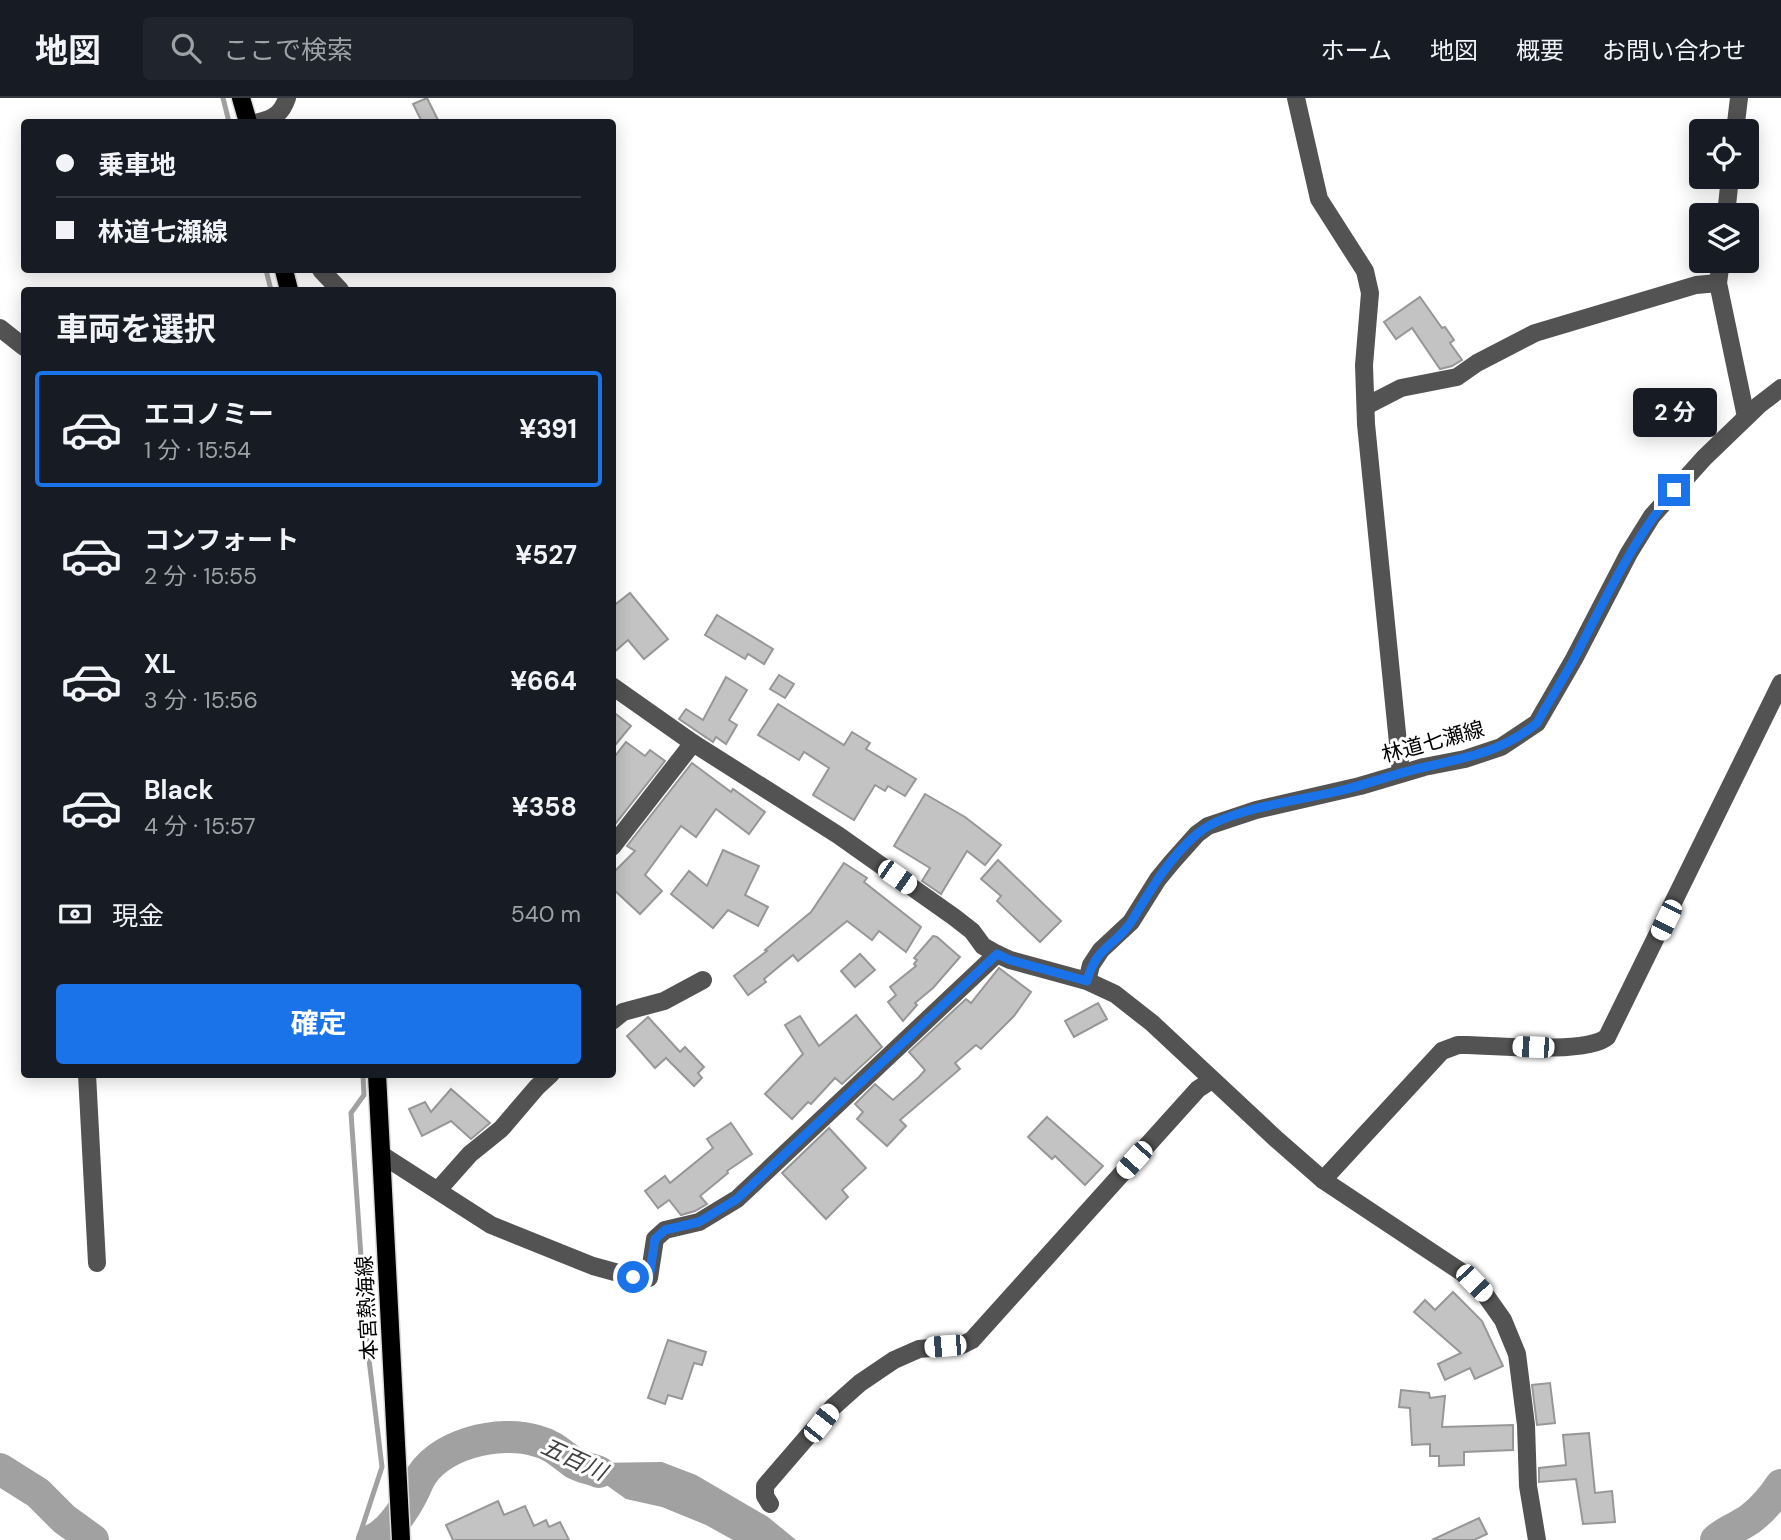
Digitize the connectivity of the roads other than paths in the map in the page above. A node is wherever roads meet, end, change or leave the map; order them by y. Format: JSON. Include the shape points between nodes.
{"nodes":[{"id":1,"x":241,"y":98,"type":"edge"},
{"id":2,"x":287,"y":98,"type":"edge"},
{"id":3,"x":1296,"y":98,"type":"edge"},
{"id":4,"x":1739,"y":98,"type":"edge"},
{"id":5,"x":247,"y":119,"type":"edge"},
{"id":6,"x":268,"y":119,"type":"edge"},
{"id":7,"x":1736,"y":119,"type":"edge"},
{"id":8,"x":324,"y":273,"type":"edge"},
{"id":9,"x":1719,"y":273,"type":"edge"},
{"id":10,"x":1718,"y":283,"type":"junction"},
{"id":11,"x":337,"y":287,"type":"edge"},
{"id":12,"x":0,"y":328,"type":"edge"},
{"id":13,"x":21,"y":345,"type":"edge"},
{"id":14,"x":1781,"y":388,"type":"edge"},
{"id":15,"x":1366,"y":406,"type":"junction"},
{"id":16,"x":1745,"y":417,"type":"junction"},
{"id":17,"x":1781,"y":683,"type":"edge"},
{"id":18,"x":616,"y":689,"type":"edge"},
{"id":19,"x":694,"y":743,"type":"junction"},
{"id":20,"x":1401,"y":773,"type":"junction"},
{"id":21,"x":616,"y":842,"type":"edge"},
{"id":22,"x":997,"y":954,"type":"junction"},
{"id":23,"x":703,"y":981,"type":"dead end"},
{"id":24,"x":1087,"y":981,"type":"junction"},
{"id":25,"x":616,"y":1011,"type":"edge"},
{"id":26,"x":87,"y":1078,"type":"edge"},
{"id":27,"x":377,"y":1078,"type":"edge"},
{"id":28,"x":547,"y":1078,"type":"edge"},
{"id":29,"x":1212,"y":1080,"type":"junction"},
{"id":30,"x":382,"y":1155,"type":"junction"},
{"id":31,"x":1323,"y":1181,"type":"junction"},
{"id":32,"x":438,"y":1190,"type":"junction"},
{"id":33,"x":97,"y":1263,"type":"dead end"},
{"id":34,"x":770,"y":1504,"type":"dead end"},
{"id":35,"x":401,"y":1540,"type":"edge"},
{"id":36,"x":1537,"y":1540,"type":"edge"}],
"edges":[{"from":1,"to":5,"type":"main road"},
{"from":2,"to":6,"type":"street","via":[[277,116]]},
{"from":3,"to":15,"type":"street","via":[[1319,199],[1369,284]]},
{"from":4,"to":7,"type":"street"},
{"from":8,"to":11,"type":"street"},
{"from":9,"to":10,"type":"street"},
{"from":10,"to":15,"type":"street","via":[[1696,285],[1535,333],[1457,377],[1401,388]]},
{"from":10,"to":16,"type":"street"},
{"from":12,"to":13,"type":"street"},
{"from":14,"to":16,"type":"street","name":"林道七瀬線"},
{"from":15,"to":20,"type":"street"},
{"from":16,"to":20,"type":"street","name":"林道七瀬線","via":[[1652,516],[1537,723],[1501,747]]},
{"from":17,"to":31,"type":"street","via":[[1608,1037],[1578,1046],[1458,1045],[1442,1051]]},
{"from":18,"to":19,"type":"street"},
{"from":19,"to":21,"type":"street"},
{"from":19,"to":22,"type":"street","via":[[838,835],[954,917]]},
{"from":20,"to":24,"type":"street","name":"林道七瀬線","via":[[1228,818],[1197,834],[1158,879],[1131,922],[1095,959]]},
{"from":22,"to":24,"type":"street"},
{"from":22,"to":32,"type":"street","via":[[737,1199],[699,1222],[665,1230],[655,1239],[649,1278],[593,1266],[516,1236]]},
{"from":23,"to":25,"type":"street","via":[[664,1000]]},
{"from":24,"to":29,"type":"street","via":[[1134,1007]]},
{"from":26,"to":33,"type":"street"},
{"from":27,"to":30,"type":"main road","name":"本宮熱海線"},
{"from":28,"to":32,"type":"street"},
{"from":29,"to":31,"type":"street"},
{"from":29,"to":34,"type":"street","via":[[1198,1090],[972,1340],[911,1353],[885,1365],[847,1393],[765,1486]]},
{"from":30,"to":32,"type":"street"},
{"from":30,"to":35,"type":"main road","name":"本宮熱海線"},
{"from":31,"to":36,"type":"street","via":[[1463,1273],[1503,1320],[1519,1366]]}]}
